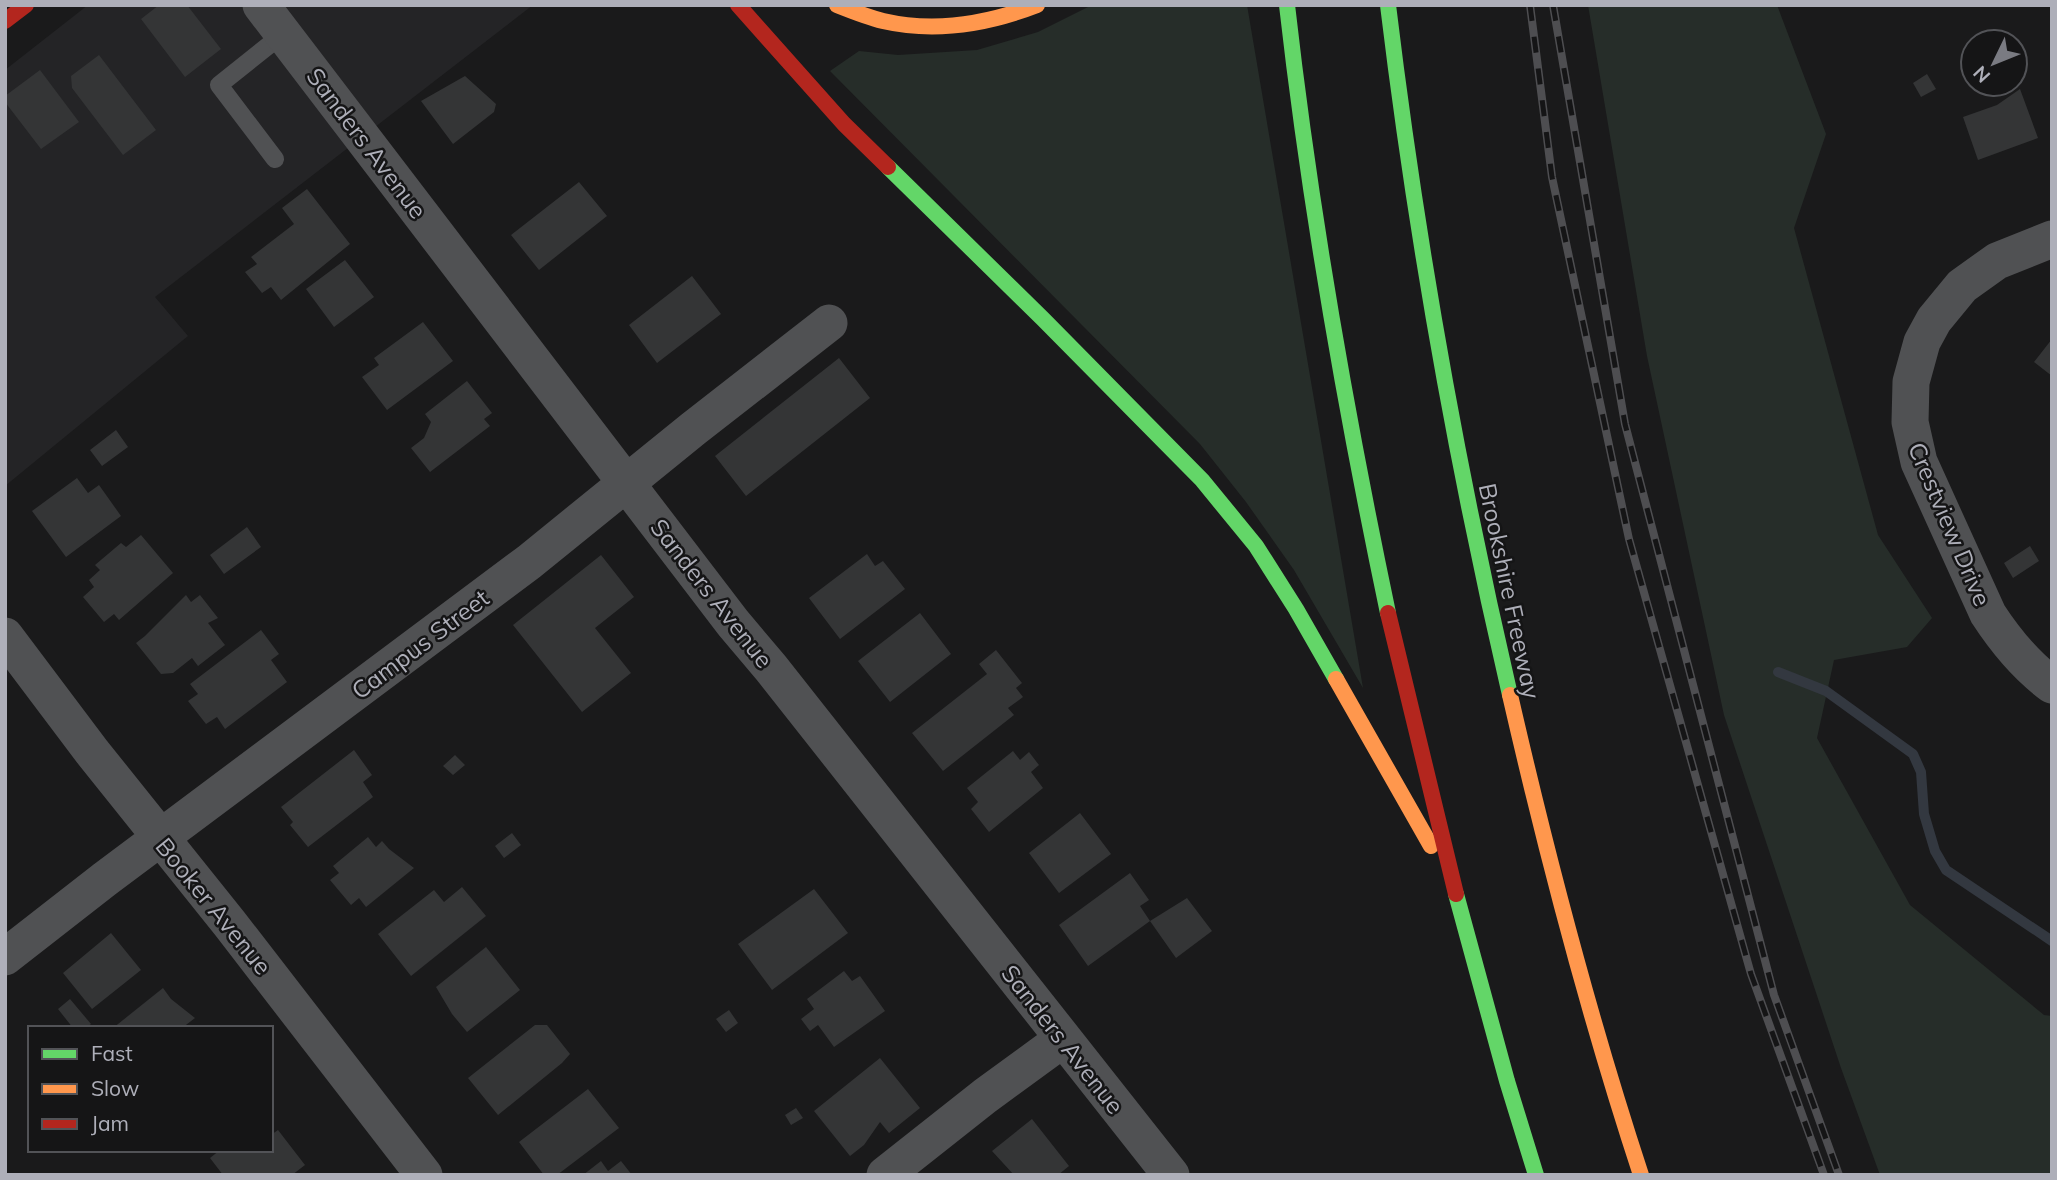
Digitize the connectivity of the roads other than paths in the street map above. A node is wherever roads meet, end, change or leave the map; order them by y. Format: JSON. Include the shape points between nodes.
{"nodes":[{"id":1,"x":26,"y":5,"type":"edge"},
{"id":2,"x":261,"y":5,"type":"edge"},
{"id":3,"x":738,"y":5,"type":"edge"},
{"id":4,"x":837,"y":5,"type":"edge"},
{"id":5,"x":1037,"y":5,"type":"edge"},
{"id":6,"x":1287,"y":5,"type":"edge"},
{"id":7,"x":1388,"y":5,"type":"edge"},
{"id":8,"x":5,"y":21,"type":"edge"},
{"id":9,"x":283,"y":34,"type":"junction"},
{"id":10,"x":275,"y":159,"type":"dead end"},
{"id":11,"x":2052,"y":239,"type":"edge"},
{"id":12,"x":829,"y":323,"type":"dead end"},
{"id":13,"x":626,"y":483,"type":"junction"},
{"id":14,"x":5,"y":636,"type":"edge"},
{"id":15,"x":2052,"y":685,"type":"edge"},
{"id":16,"x":161,"y":839,"type":"junction"},
{"id":17,"x":1453,"y":884,"type":"junction"},
{"id":18,"x":5,"y":957,"type":"edge"},
{"id":19,"x":1062,"y":1039,"type":"junction"},
{"id":20,"x":424,"y":1175,"type":"edge"},
{"id":21,"x":886,"y":1175,"type":"edge"},
{"id":22,"x":1171,"y":1175,"type":"edge"},
{"id":23,"x":1536,"y":1175,"type":"edge"},
{"id":24,"x":1640,"y":1175,"type":"edge"}],
"edges":[{"from":1,"to":8,"type":"main road"},
{"from":2,"to":9,"type":"street","name":"Sanders Avenue"},
{"from":3,"to":17,"type":"main road","via":[[844,124],[1202,480],[1256,546]]},
{"from":4,"to":5,"type":"main road","via":[[885,21],[963,25],[1014,15]]},
{"from":6,"to":17,"type":"main road","via":[[1328,295],[1368,522]]},
{"from":7,"to":24,"type":"main road","name":"Brookshire Freeway","via":[[1426,279],[1490,613],[1542,834]]},
{"from":9,"to":10,"type":"lane","via":[[219,85]]},
{"from":9,"to":13,"type":"street","name":"Sanders Avenue"},
{"from":11,"to":15,"type":"street","name":"Crestview Drive","via":[[1997,261],[1962,286],[1934,320],[1922,342],[1911,382],[1910,422],[1919,462],[1987,614],[2039,676]]},
{"from":12,"to":13,"type":"street","name":"Campus Street"},
{"from":13,"to":16,"type":"street","name":"Campus Street","via":[[529,562]]},
{"from":13,"to":19,"type":"street","name":"Sanders Avenue"},
{"from":14,"to":16,"type":"street","name":"Booker Avenue"},
{"from":16,"to":18,"type":"street","name":"Campus Street"},
{"from":16,"to":20,"type":"street","name":"Booker Avenue"},
{"from":17,"to":23,"type":"main road"},
{"from":19,"to":21,"type":"street"},
{"from":19,"to":22,"type":"street","name":"Sanders Avenue"}]}
